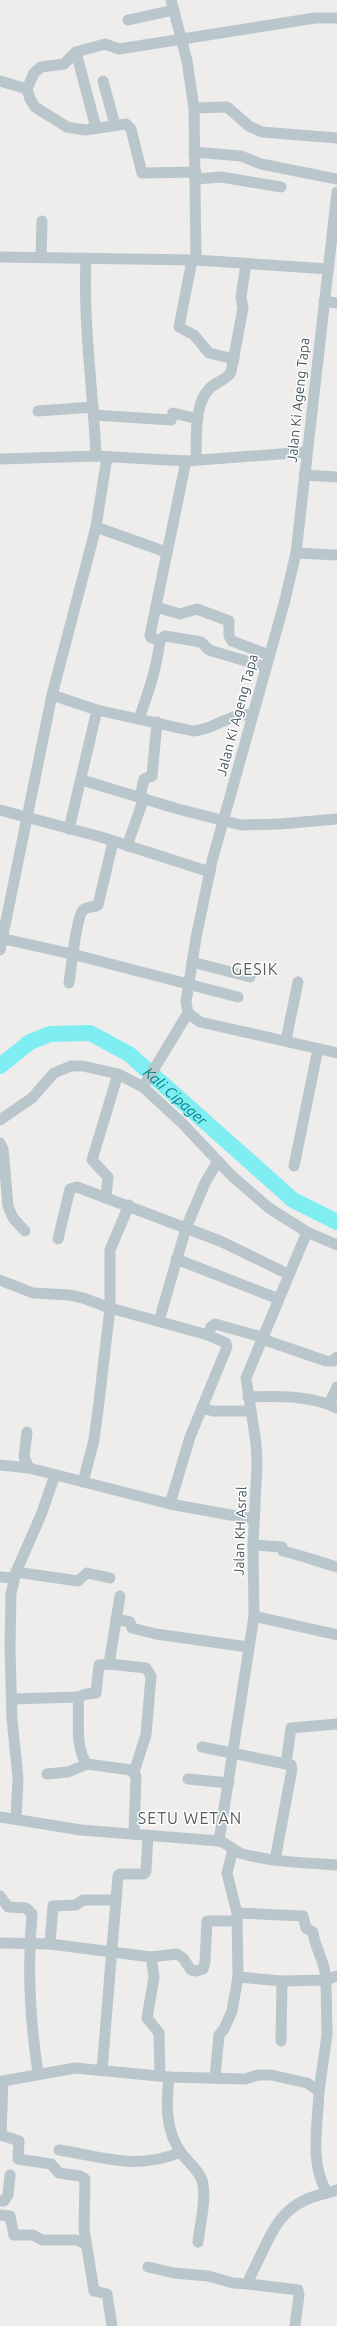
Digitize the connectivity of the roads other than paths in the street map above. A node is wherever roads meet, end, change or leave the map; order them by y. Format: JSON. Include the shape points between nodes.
{"nodes":[{"id":1,"x":173,"y":5,"type":"edge"},
{"id":2,"x":337,"y":18,"type":"edge"},
{"id":3,"x":128,"y":20,"type":"dead end"},
{"id":4,"x":180,"y":40,"type":"junction"},
{"id":5,"x":76,"y":52,"type":"junction"},
{"id":6,"x":0,"y":81,"type":"edge"},
{"id":7,"x":103,"y":81,"type":"dead end"},
{"id":8,"x":27,"y":89,"type":"junction"},
{"id":9,"x":194,"y":108,"type":"junction"},
{"id":10,"x":115,"y":125,"type":"junction"},
{"id":11,"x":96,"y":128,"type":"junction"},
{"id":12,"x":337,"y":138,"type":"edge"},
{"id":13,"x":194,"y":152,"type":"junction"},
{"id":14,"x":196,"y":176,"type":"junction"},
{"id":15,"x":337,"y":179,"type":"edge"},
{"id":16,"x":281,"y":188,"type":"dead end"},
{"id":17,"x":337,"y":192,"type":"edge"},
{"id":18,"x":42,"y":221,"type":"dead end"},
{"id":19,"x":41,"y":254,"type":"junction"},
{"id":20,"x":195,"y":255,"type":"junction"},
{"id":21,"x":0,"y":257,"type":"edge"},
{"id":22,"x":86,"y":258,"type":"junction"},
{"id":23,"x":328,"y":263,"type":"junction"},
{"id":24,"x":246,"y":264,"type":"junction"},
{"id":25,"x":324,"y":301,"type":"junction"},
{"id":26,"x":337,"y":302,"type":"edge"},
{"id":27,"x":234,"y":359,"type":"junction"},
{"id":28,"x":38,"y":411,"type":"dead end"},
{"id":29,"x":94,"y":411,"type":"junction"},
{"id":30,"x":198,"y":419,"type":"junction"},
{"id":31,"x":306,"y":452,"type":"junction"},
{"id":32,"x":102,"y":456,"type":"junction"},
{"id":33,"x":0,"y":459,"type":"edge"},
{"id":34,"x":191,"y":460,"type":"junction"},
{"id":35,"x":304,"y":474,"type":"junction"},
{"id":36,"x":337,"y":477,"type":"edge"},
{"id":37,"x":96,"y":527,"type":"junction"},
{"id":38,"x":166,"y":552,"type":"junction"},
{"id":39,"x":296,"y":553,"type":"junction"},
{"id":40,"x":337,"y":555,"type":"edge"},
{"id":41,"x":156,"y":607,"type":"junction"},
{"id":42,"x":230,"y":639,"type":"junction"},
{"id":43,"x":160,"y":640,"type":"junction"},
{"id":44,"x":269,"y":655,"type":"junction"},
{"id":45,"x":224,"y":656,"type":"junction"},
{"id":46,"x":266,"y":667,"type":"junction"},
{"id":47,"x":52,"y":695,"type":"junction"},
{"id":48,"x":97,"y":710,"type":"junction"},
{"id":49,"x":251,"y":715,"type":"junction"},
{"id":50,"x":139,"y":719,"type":"junction"},
{"id":51,"x":157,"y":722,"type":"junction"},
{"id":52,"x":82,"y":780,"type":"junction"},
{"id":53,"x":142,"y":798,"type":"junction"},
{"id":54,"x":0,"y":810,"type":"edge"},
{"id":55,"x":25,"y":818,"type":"junction"},
{"id":56,"x":337,"y":819,"type":"edge"},
{"id":57,"x":225,"y":820,"type":"junction"},
{"id":58,"x":69,"y":829,"type":"junction"},
{"id":59,"x":113,"y":842,"type":"junction"},
{"id":60,"x":128,"y":846,"type":"junction"},
{"id":61,"x":210,"y":872,"type":"junction"},
{"id":62,"x":1,"y":939,"type":"edge"},
{"id":63,"x":0,"y":950,"type":"edge"},
{"id":64,"x":72,"y":954,"type":"junction"},
{"id":65,"x":192,"y":962,"type":"junction"},
{"id":66,"x":250,"y":977,"type":"dead end"},
{"id":67,"x":298,"y":982,"type":"dead end"},
{"id":68,"x":69,"y":983,"type":"dead end"},
{"id":69,"x":189,"y":984,"type":"junction"},
{"id":70,"x":238,"y":997,"type":"dead end"},
{"id":71,"x":188,"y":1013,"type":"junction"},
{"id":72,"x":286,"y":1040,"type":"junction"},
{"id":73,"x":318,"y":1049,"type":"junction"},
{"id":74,"x":337,"y":1053,"type":"edge"},
{"id":75,"x":118,"y":1074,"type":"junction"},
{"id":76,"x":144,"y":1085,"type":"junction"},
{"id":77,"x":0,"y":1120,"type":"edge"},
{"id":78,"x":0,"y":1143,"type":"edge"},
{"id":79,"x":218,"y":1161,"type":"junction"},
{"id":80,"x":294,"y":1166,"type":"dead end"},
{"id":81,"x":106,"y":1197,"type":"junction"},
{"id":82,"x":129,"y":1205,"type":"junction"},
{"id":83,"x":186,"y":1228,"type":"junction"},
{"id":84,"x":26,"y":1231,"type":"dead end"},
{"id":85,"x":307,"y":1232,"type":"junction"},
{"id":86,"x":58,"y":1239,"type":"dead end"},
{"id":87,"x":337,"y":1245,"type":"edge"},
{"id":88,"x":176,"y":1259,"type":"junction"},
{"id":89,"x":288,"y":1274,"type":"junction"},
{"id":90,"x":0,"y":1280,"type":"edge"},
{"id":91,"x":279,"y":1299,"type":"junction"},
{"id":92,"x":110,"y":1308,"type":"junction"},
{"id":93,"x":159,"y":1321,"type":"junction"},
{"id":94,"x":208,"y":1335,"type":"junction"},
{"id":95,"x":262,"y":1338,"type":"junction"},
{"id":96,"x":337,"y":1357,"type":"edge"},
{"id":97,"x":337,"y":1387,"type":"edge"},
{"id":98,"x":248,"y":1396,"type":"junction"},
{"id":99,"x":333,"y":1406,"type":"edge"},
{"id":100,"x":202,"y":1408,"type":"junction"},
{"id":101,"x":250,"y":1412,"type":"junction"},
{"id":102,"x":27,"y":1432,"type":"dead end"},
{"id":103,"x":0,"y":1465,"type":"edge"},
{"id":104,"x":29,"y":1468,"type":"junction"},
{"id":105,"x":54,"y":1475,"type":"junction"},
{"id":106,"x":83,"y":1482,"type":"junction"},
{"id":107,"x":170,"y":1504,"type":"junction"},
{"id":108,"x":254,"y":1519,"type":"junction"},
{"id":109,"x":253,"y":1545,"type":"junction"},
{"id":110,"x":337,"y":1567,"type":"edge"},
{"id":111,"x":15,"y":1575,"type":"junction"},
{"id":112,"x":0,"y":1577,"type":"edge"},
{"id":113,"x":110,"y":1578,"type":"dead end"},
{"id":114,"x":120,"y":1596,"type":"dead end"},
{"id":115,"x":254,"y":1616,"type":"junction"},
{"id":116,"x":116,"y":1619,"type":"junction"},
{"id":117,"x":337,"y":1635,"type":"edge"},
{"id":118,"x":248,"y":1647,"type":"junction"},
{"id":119,"x":109,"y":1664,"type":"junction"},
{"id":120,"x":5,"y":1668,"type":"edge"},
{"id":121,"x":78,"y":1697,"type":"junction"},
{"id":122,"x":12,"y":1699,"type":"junction"},
{"id":123,"x":337,"y":1724,"type":"edge"},
{"id":124,"x":202,"y":1747,"type":"dead end"},
{"id":125,"x":234,"y":1754,"type":"junction"},
{"id":126,"x":286,"y":1763,"type":"junction"},
{"id":127,"x":86,"y":1764,"type":"junction"},
{"id":128,"x":134,"y":1772,"type":"junction"},
{"id":129,"x":47,"y":1774,"type":"dead end"},
{"id":130,"x":188,"y":1779,"type":"dead end"},
{"id":131,"x":228,"y":1783,"type":"junction"},
{"id":132,"x":0,"y":1817,"type":"edge"},
{"id":133,"x":16,"y":1819,"type":"junction"},
{"id":134,"x":134,"y":1834,"type":"junction"},
{"id":135,"x":148,"y":1835,"type":"junction"},
{"id":136,"x":219,"y":1841,"type":"junction"},
{"id":137,"x":233,"y":1849,"type":"junction"},
{"id":138,"x":275,"y":1860,"type":"junction"},
{"id":139,"x":337,"y":1865,"type":"edge"},
{"id":140,"x":0,"y":1896,"type":"edge"},
{"id":141,"x":116,"y":1900,"type":"junction"},
{"id":142,"x":237,"y":1917,"type":"junction"},
{"id":143,"x":0,"y":1943,"type":"edge"},
{"id":144,"x":30,"y":1943,"type":"junction"},
{"id":145,"x":50,"y":1944,"type":"junction"},
{"id":146,"x":113,"y":1952,"type":"junction"},
{"id":147,"x":151,"y":1957,"type":"junction"},
{"id":148,"x":337,"y":1976,"type":"edge"},
{"id":149,"x":238,"y":1977,"type":"junction"},
{"id":150,"x":326,"y":1980,"type":"junction"},
{"id":151,"x":282,"y":1981,"type":"junction"},
{"id":152,"x":281,"y":2041,"type":"dead end"},
{"id":153,"x":102,"y":2070,"type":"junction"},
{"id":154,"x":38,"y":2073,"type":"junction"},
{"id":155,"x":165,"y":2077,"type":"junction"},
{"id":156,"x":215,"y":2078,"type":"junction"},
{"id":157,"x":2,"y":2081,"type":"edge"},
{"id":158,"x":319,"y":2091,"type":"junction"},
{"id":159,"x":59,"y":2150,"type":"dead end"},
{"id":160,"x":181,"y":2152,"type":"junction"},
{"id":161,"x":10,"y":2175,"type":"dead end"},
{"id":162,"x":332,"y":2191,"type":"edge"},
{"id":163,"x":0,"y":2201,"type":"edge"},
{"id":164,"x":0,"y":2215,"type":"edge"},
{"id":165,"x":198,"y":2242,"type":"dead end"},
{"id":166,"x":86,"y":2244,"type":"junction"},
{"id":167,"x":148,"y":2267,"type":"dead end"},
{"id":168,"x":249,"y":2284,"type":"junction"},
{"id":169,"x":112,"y":2326,"type":"edge"},
{"id":170,"x":295,"y":2326,"type":"edge"}],
"edges":[{"from":1,"to":3,"type":"street"},
{"from":1,"to":4,"type":"street"},
{"from":2,"to":4,"type":"street","via":[[315,18]]},
{"from":4,"to":5,"type":"street","via":[[119,49],[105,44]]},
{"from":4,"to":9,"type":"street","via":[[187,61]]},
{"from":5,"to":8,"type":"street","via":[[64,64],[41,68],[34,73]]},
{"from":5,"to":11,"type":"street"},
{"from":6,"to":8,"type":"street"},
{"from":7,"to":10,"type":"street"},
{"from":8,"to":11,"type":"street","via":[[30,100],[40,111],[75,130]]},
{"from":9,"to":12,"type":"street","via":[[227,107],[249,126],[262,132]]},
{"from":9,"to":13,"type":"street"},
{"from":10,"to":11,"type":"street"},
{"from":10,"to":14,"type":"street","via":[[126,124],[131,129],[142,173]]},
{"from":13,"to":14,"type":"street"},
{"from":13,"to":15,"type":"street","via":[[240,156],[261,164]]},
{"from":14,"to":16,"type":"street","via":[[221,177]]},
{"from":14,"to":20,"type":"street"},
{"from":17,"to":23,"type":"street","name":"Jalan Ki Ageng Tapa"},
{"from":18,"to":19,"type":"street"},
{"from":19,"to":21,"type":"street"},
{"from":19,"to":22,"type":"street"},
{"from":20,"to":22,"type":"street"},
{"from":20,"to":24,"type":"street"},
{"from":20,"to":27,"type":"street","via":[[179,327],[194,335],[209,353]]},
{"from":22,"to":29,"type":"street","via":[[86,333]]},
{"from":23,"to":24,"type":"street"},
{"from":23,"to":25,"type":"street","name":"Jalan Ki Ageng Tapa"},
{"from":24,"to":27,"type":"street","via":[[241,297],[243,308]]},
{"from":25,"to":26,"type":"street"},
{"from":25,"to":31,"type":"street","name":"Jalan Ki Ageng Tapa"},
{"from":27,"to":30,"type":"street","via":[[230,374],[206,393]]},
{"from":28,"to":29,"type":"street"},
{"from":29,"to":30,"type":"street","via":[[171,420],[173,413]]},
{"from":29,"to":32,"type":"street"},
{"from":30,"to":34,"type":"street"},
{"from":31,"to":34,"type":"street"},
{"from":31,"to":35,"type":"street","name":"Jalan Ki Ageng Tapa"},
{"from":32,"to":33,"type":"street"},
{"from":32,"to":34,"type":"street"},
{"from":32,"to":37,"type":"street"},
{"from":34,"to":38,"type":"street"},
{"from":35,"to":36,"type":"street"},
{"from":35,"to":39,"type":"street","name":"Jalan Ki Ageng Tapa"},
{"from":37,"to":38,"type":"street"},
{"from":37,"to":47,"type":"street"},
{"from":38,"to":41,"type":"street"},
{"from":39,"to":40,"type":"street"},
{"from":39,"to":44,"type":"street","name":"Jalan Ki Ageng Tapa"},
{"from":41,"to":42,"type":"street","via":[[180,614],[197,609],[229,621]]},
{"from":41,"to":43,"type":"street","via":[[150,635],[151,638]]},
{"from":42,"to":44,"type":"street"},
{"from":42,"to":45,"type":"street"},
{"from":43,"to":45,"type":"street","via":[[165,636],[201,642],[209,650]]},
{"from":43,"to":50,"type":"street","via":[[154,676]]},
{"from":44,"to":46,"type":"street","name":"Jalan Ki Ageng Tapa"},
{"from":45,"to":46,"type":"street"},
{"from":46,"to":49,"type":"street","name":"Jalan Ki Ageng Tapa"},
{"from":47,"to":48,"type":"street"},
{"from":47,"to":55,"type":"street"},
{"from":48,"to":50,"type":"street"},
{"from":48,"to":52,"type":"street"},
{"from":49,"to":51,"type":"street","via":[[236,715],[202,730],[193,731]]},
{"from":49,"to":57,"type":"street","name":"Jalan Ki Ageng Tapa"},
{"from":50,"to":51,"type":"street"},
{"from":51,"to":53,"type":"street","via":[[152,776],[144,779]]},
{"from":52,"to":53,"type":"street"},
{"from":52,"to":58,"type":"street"},
{"from":53,"to":57,"type":"street"},
{"from":53,"to":60,"type":"street"},
{"from":54,"to":55,"type":"street"},
{"from":55,"to":58,"type":"street"},
{"from":55,"to":62,"type":"street"},
{"from":56,"to":57,"type":"street","via":[[245,825]]},
{"from":57,"to":61,"type":"street","name":"Jalan Ki Ageng Tapa"},
{"from":58,"to":59,"type":"street"},
{"from":59,"to":60,"type":"street"},
{"from":59,"to":64,"type":"street","via":[[98,905],[87,908],[81,914]]},
{"from":60,"to":61,"type":"street"},
{"from":61,"to":65,"type":"street","name":"Jalan Ki Ageng Tapa"},
{"from":62,"to":63,"type":"street"},
{"from":62,"to":64,"type":"street"},
{"from":64,"to":68,"type":"street"},
{"from":64,"to":69,"type":"street"},
{"from":65,"to":66,"type":"street"},
{"from":65,"to":69,"type":"street","name":"Jalan Ki Ageng Tapa"},
{"from":67,"to":72,"type":"street"},
{"from":69,"to":70,"type":"street"},
{"from":69,"to":71,"type":"street","name":"Jalan Ki Ageng Tapa","via":[[186,1002]]},
{"from":71,"to":72,"type":"street","via":[[200,1022]]},
{"from":71,"to":76,"type":"street"},
{"from":72,"to":73,"type":"street"},
{"from":73,"to":74,"type":"street"},
{"from":73,"to":80,"type":"street"},
{"from":75,"to":76,"type":"street"},
{"from":75,"to":77,"type":"street","via":[[83,1066],[71,1066],[54,1073],[32,1098]]},
{"from":75,"to":81,"type":"street","via":[[92,1160],[108,1177]]},
{"from":76,"to":79,"type":"street"},
{"from":78,"to":84,"type":"street","via":[[3,1149],[8,1206],[13,1218]]},
{"from":79,"to":83,"type":"street","via":[[205,1183]]},
{"from":79,"to":85,"type":"street","via":[[269,1208]]},
{"from":81,"to":82,"type":"street"},
{"from":81,"to":86,"type":"street","via":[[71,1187]]},
{"from":82,"to":83,"type":"street"},
{"from":82,"to":92,"type":"street","via":[[110,1250]]},
{"from":83,"to":88,"type":"street"},
{"from":83,"to":89,"type":"street","via":[[220,1241]]},
{"from":85,"to":87,"type":"street"},
{"from":85,"to":89,"type":"street","name":"Jalan KH Asral"},
{"from":88,"to":91,"type":"street"},
{"from":88,"to":93,"type":"street"},
{"from":89,"to":91,"type":"street","name":"Jalan KH Asral"},
{"from":90,"to":92,"type":"street","via":[[32,1293],[69,1295]]},
{"from":91,"to":95,"type":"street","name":"Jalan KH Asral"},
{"from":92,"to":93,"type":"street"},
{"from":92,"to":106,"type":"street","via":[[97,1424]]},
{"from":93,"to":94,"type":"street"},
{"from":94,"to":95,"type":"street","via":[[215,1324]]},
{"from":94,"to":100,"type":"street","via":[[226,1343],[227,1347]]},
{"from":95,"to":96,"type":"street","via":[[326,1361],[333,1362]]},
{"from":95,"to":98,"type":"street","name":"Jalan KH Asral","via":[[246,1378]]},
{"from":97,"to":99,"type":"street"},
{"from":98,"to":99,"type":"street","via":[[286,1396]]},
{"from":98,"to":101,"type":"street","name":"Jalan KH Asral"},
{"from":100,"to":101,"type":"street","via":[[213,1411]]},
{"from":100,"to":107,"type":"street","via":[[190,1437]]},
{"from":101,"to":108,"type":"street","name":"Jalan KH Asral","via":[[257,1464]]},
{"from":102,"to":104,"type":"street","via":[[24,1457]]},
{"from":103,"to":104,"type":"street"},
{"from":104,"to":105,"type":"street"},
{"from":105,"to":106,"type":"street"},
{"from":105,"to":111,"type":"street","via":[[41,1516]]},
{"from":106,"to":107,"type":"street"},
{"from":107,"to":108,"type":"street"},
{"from":108,"to":109,"type":"street","name":"Jalan KH Asral"},
{"from":109,"to":110,"type":"street","via":[[282,1548],[283,1551]]},
{"from":109,"to":115,"type":"street","name":"Jalan KH Asral"},
{"from":111,"to":112,"type":"street"},
{"from":111,"to":113,"type":"street","via":[[78,1581],[87,1573]]},
{"from":111,"to":120,"type":"street"},
{"from":114,"to":116,"type":"street"},
{"from":115,"to":117,"type":"street"},
{"from":115,"to":118,"type":"street","name":"Jalan KH Asral"},
{"from":116,"to":118,"type":"street","via":[[130,1622],[132,1628],[156,1634]]},
{"from":116,"to":119,"type":"street"},
{"from":118,"to":125,"type":"street","name":"Jalan KH Asral"},
{"from":119,"to":121,"type":"street","via":[[99,1666],[96,1693]]},
{"from":119,"to":128,"type":"street","via":[[146,1668],[151,1676],[146,1735]]},
{"from":120,"to":122,"type":"street"},
{"from":121,"to":122,"type":"street"},
{"from":121,"to":127,"type":"street","via":[[79,1743]]},
{"from":122,"to":133,"type":"street","via":[[18,1778]]},
{"from":123,"to":126,"type":"street","via":[[291,1728]]},
{"from":124,"to":125,"type":"street"},
{"from":125,"to":126,"type":"street"},
{"from":125,"to":131,"type":"street","name":"Jalan KH Asral"},
{"from":126,"to":138,"type":"street","via":[[291,1765],[292,1769]]},
{"from":127,"to":128,"type":"street"},
{"from":127,"to":129,"type":"street","via":[[68,1772]]},
{"from":128,"to":134,"type":"street"},
{"from":130,"to":131,"type":"street"},
{"from":131,"to":136,"type":"street","name":"Jalan KH Asral"},
{"from":132,"to":133,"type":"street"},
{"from":133,"to":134,"type":"street","via":[[81,1830]]},
{"from":134,"to":135,"type":"street"},
{"from":135,"to":136,"type":"street"},
{"from":135,"to":141,"type":"street","via":[[146,1871],[144,1874],[119,1875]]},
{"from":136,"to":137,"type":"street"},
{"from":137,"to":138,"type":"street","via":[[243,1854]]},
{"from":137,"to":142,"type":"street","via":[[227,1873]]},
{"from":138,"to":139,"type":"street"},
{"from":140,"to":144,"type":"street","via":[[8,1907],[30,1910]]},
{"from":141,"to":145,"type":"street","via":[[83,1900],[73,1906],[53,1906]]},
{"from":141,"to":146,"type":"street"},
{"from":142,"to":147,"type":"street","via":[[207,1921],[205,1962],[203,1969],[199,1971],[191,1970],[177,1954]]},
{"from":142,"to":149,"type":"street"},
{"from":142,"to":150,"type":"street","via":[[303,1916],[306,1928],[312,1931],[316,1948],[325,1966]]},
{"from":143,"to":144,"type":"street"},
{"from":144,"to":145,"type":"street"},
{"from":144,"to":154,"type":"street","via":[[30,1990]]},
{"from":145,"to":146,"type":"street"},
{"from":146,"to":147,"type":"street"},
{"from":146,"to":153,"type":"street"},
{"from":147,"to":155,"type":"street","via":[[154,1977],[147,2018],[159,2033]]},
{"from":148,"to":150,"type":"street"},
{"from":149,"to":151,"type":"street"},
{"from":149,"to":156,"type":"street","via":[[232,2010],[219,2035]]},
{"from":150,"to":151,"type":"street"},
{"from":150,"to":158,"type":"street","via":[[327,2035]]},
{"from":151,"to":152,"type":"street"},
{"from":153,"to":154,"type":"street","via":[[75,2068]]},
{"from":153,"to":155,"type":"street"},
{"from":154,"to":157,"type":"street"},
{"from":155,"to":156,"type":"street"},
{"from":155,"to":160,"type":"street","via":[[166,2114]]},
{"from":156,"to":158,"type":"street","via":[[244,2079],[271,2075],[307,2083]]},
{"from":157,"to":166,"type":"street","via":[[1,2135],[19,2141],[18,2159],[31,2163],[50,2163],[59,2173],[85,2179]]},
{"from":158,"to":162,"type":"street","via":[[317,2166],[319,2178]]},
{"from":159,"to":160,"type":"street","via":[[137,2163],[153,2162]]},
{"from":160,"to":165,"type":"street","via":[[203,2184]]},
{"from":161,"to":163,"type":"street","via":[[8,2195],[4,2201]]},
{"from":162,"to":168,"type":"street","via":[[304,2200],[286,2212],[250,2277]]},
{"from":164,"to":166,"type":"street","via":[[10,2216],[13,2234],[33,2235],[42,2240],[76,2240]]},
{"from":166,"to":169,"type":"street","via":[[94,2290],[96,2293],[107,2294]]},
{"from":167,"to":168,"type":"street","via":[[174,2273],[208,2276],[233,2284]]},
{"from":168,"to":170,"type":"street","via":[[298,2290]]}]}
